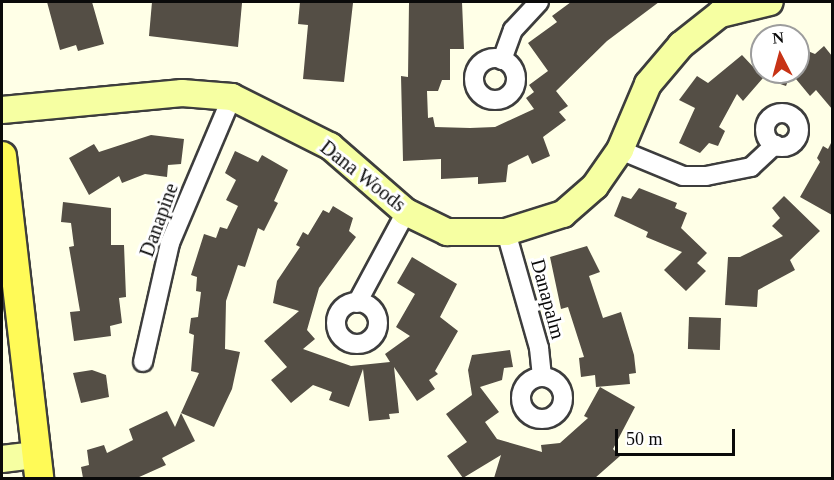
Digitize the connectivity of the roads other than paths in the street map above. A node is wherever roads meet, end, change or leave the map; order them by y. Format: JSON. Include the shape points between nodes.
{"nodes":[{"id":1,"x":540,"y":2,"type":"edge"},
{"id":2,"x":770,"y":2,"type":"edge"},
{"id":3,"x":716,"y":8,"type":"edge"},
{"id":4,"x":502,"y":60,"type":"dead end"},
{"id":5,"x":232,"y":97,"type":"junction"},
{"id":6,"x":2,"y":110,"type":"edge"},
{"id":7,"x":775,"y":146,"type":"dead end"},
{"id":8,"x":620,"y":150,"type":"junction"},
{"id":9,"x":2,"y":156,"type":"edge"},
{"id":10,"x":406,"y":212,"type":"junction"},
{"id":11,"x":506,"y":232,"type":"junction"},
{"id":12,"x":357,"y":303,"type":"dead end"},
{"id":13,"x":143,"y":362,"type":"dead end"},
{"id":14,"x":542,"y":377,"type":"dead end"},
{"id":15,"x":2,"y":459,"type":"edge"},
{"id":16,"x":38,"y":467,"type":"edge"}],
"edges":[{"from":1,"to":4,"type":"street","via":[[513,30]]},
{"from":2,"to":3,"type":"street","name":"Dana Woods"},
{"from":3,"to":8,"type":"street","name":"Dana Woods","via":[[648,84]]},
{"from":5,"to":6,"type":"street","name":"Dana Woods","via":[[182,93]]},
{"from":5,"to":10,"type":"street","name":"Dana Woods","via":[[330,146]]},
{"from":5,"to":13,"type":"street","name":"Danapine","via":[[170,243]]},
{"from":7,"to":8,"type":"street","via":[[751,167],[706,176],[683,176]]},
{"from":8,"to":11,"type":"street","name":"Dana Woods","via":[[595,186],[563,214]]},
{"from":9,"to":16,"type":"main road"},
{"from":10,"to":11,"type":"street","name":"Dana Woods","via":[[447,232]]},
{"from":10,"to":12,"type":"street"},
{"from":11,"to":14,"type":"street","name":"Danapalm"},
{"from":15,"to":16,"type":"street"}]}
